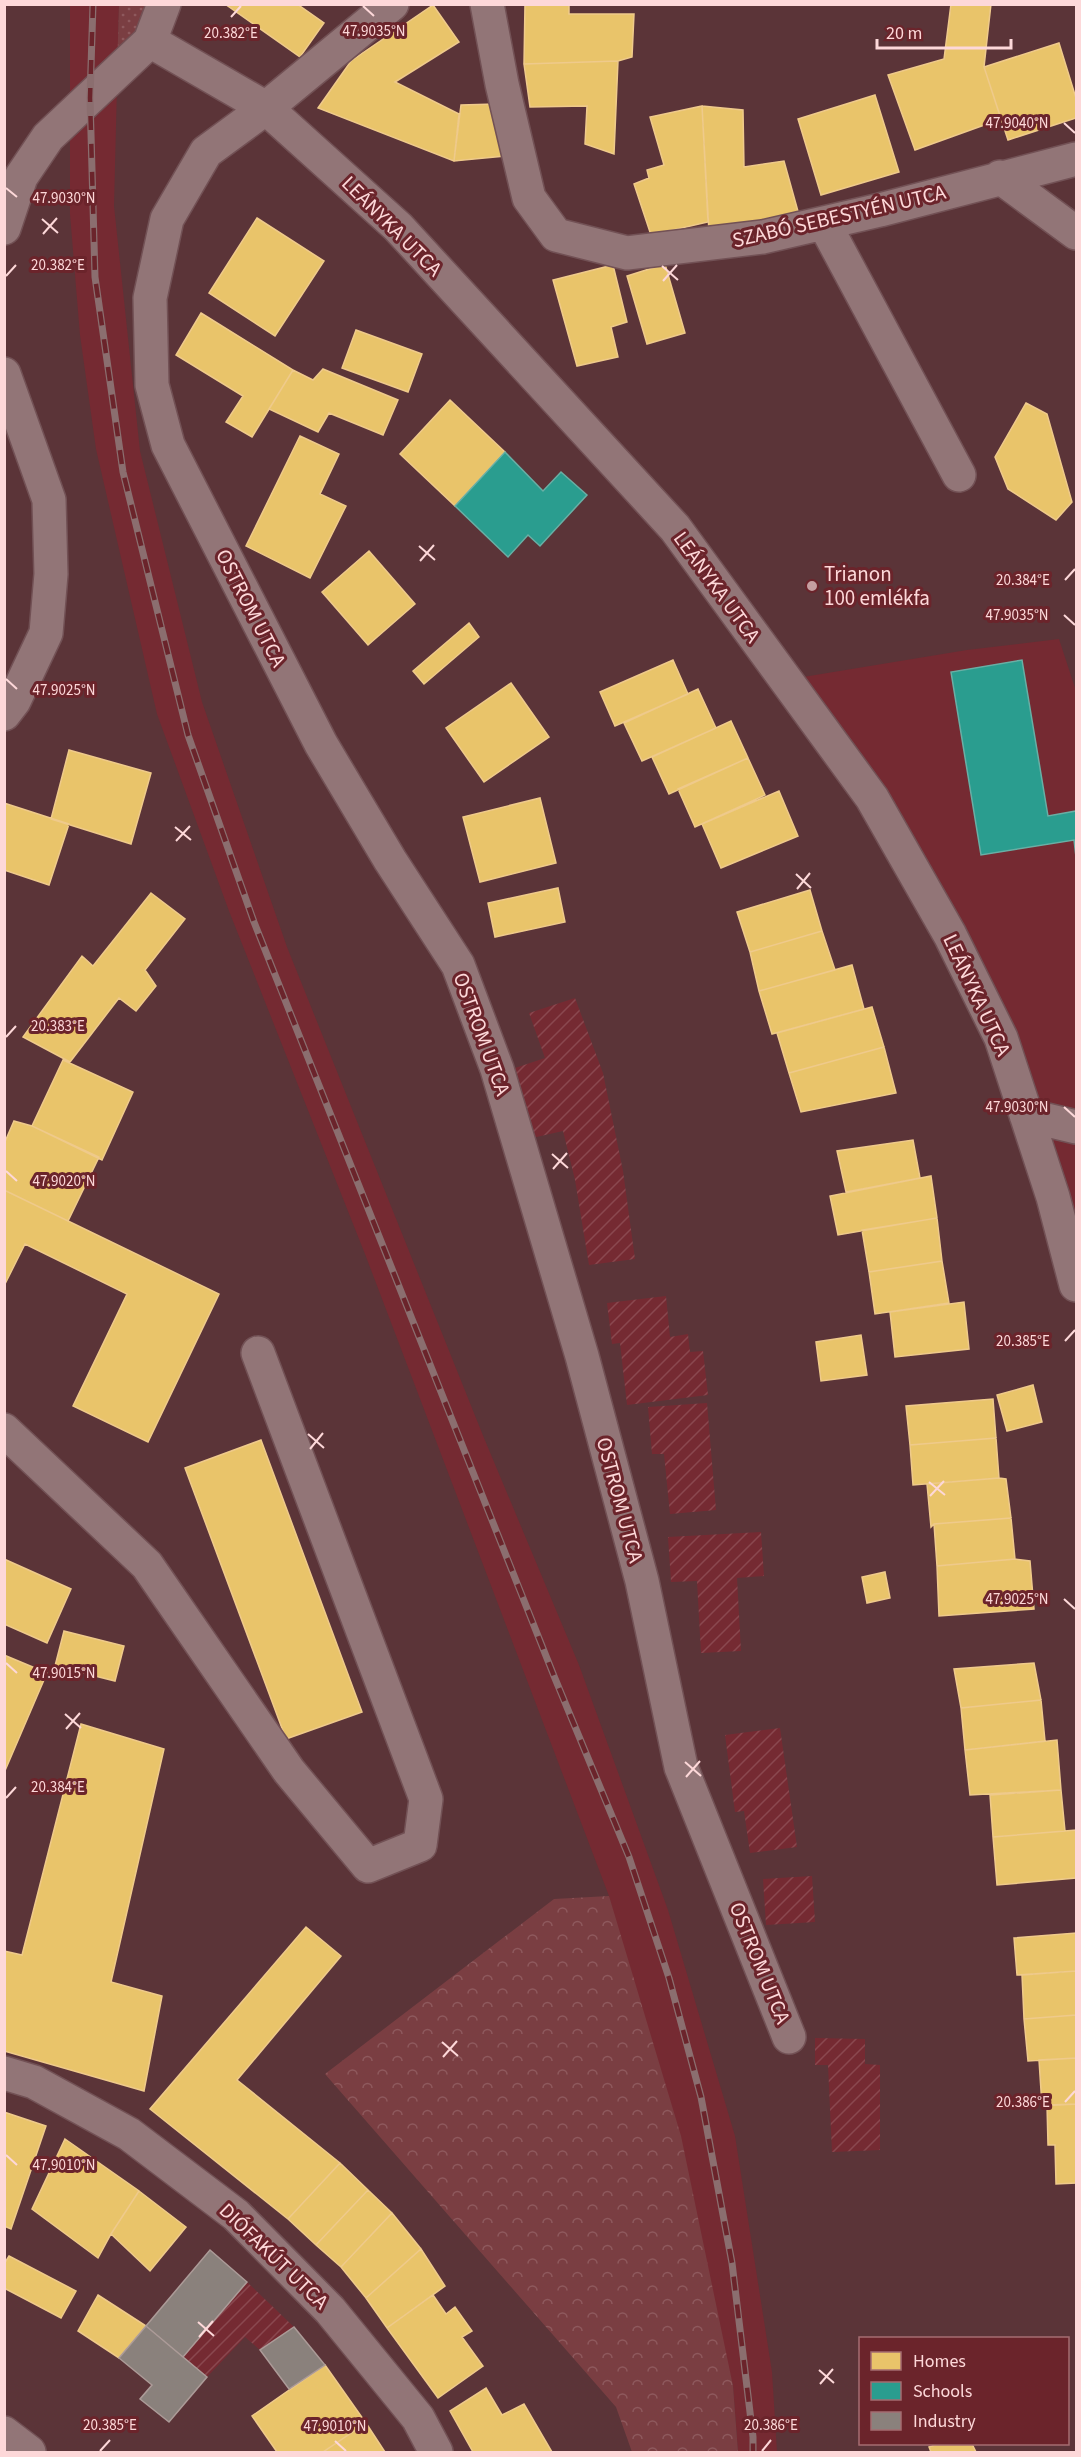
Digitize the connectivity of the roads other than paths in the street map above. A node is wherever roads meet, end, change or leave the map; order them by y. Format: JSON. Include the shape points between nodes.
{"nodes":[{"id":1,"x":164,"y":4,"type":"edge"},
{"id":2,"x":392,"y":4,"type":"edge"},
{"id":3,"x":487,"y":4,"type":"edge"},
{"id":4,"x":150,"y":41,"type":"junction"},
{"id":5,"x":266,"y":108,"type":"junction"},
{"id":6,"x":1077,"y":159,"type":"edge"},
{"id":7,"x":1000,"y":177,"type":"junction"},
{"id":8,"x":824,"y":223,"type":"junction"},
{"id":9,"x":4,"y":228,"type":"edge"},
{"id":10,"x":1077,"y":233,"type":"edge"},
{"id":11,"x":4,"y":374,"type":"edge"},
{"id":12,"x":959,"y":475,"type":"dead end"},
{"id":13,"x":4,"y":714,"type":"edge"},
{"id":14,"x":1026,"y":1115,"type":"junction"},
{"id":15,"x":1077,"y":1127,"type":"edge"},
{"id":16,"x":1077,"y":1285,"type":"edge"},
{"id":17,"x":258,"y":1353,"type":"dead end"},
{"id":18,"x":4,"y":1430,"type":"edge"},
{"id":19,"x":789,"y":2037,"type":"dead end"},
{"id":20,"x":4,"y":2073,"type":"edge"},
{"id":21,"x":4,"y":2433,"type":"edge"},
{"id":22,"x":28,"y":2452,"type":"edge"},
{"id":23,"x":436,"y":2452,"type":"edge"}],
"edges":[{"from":1,"to":4,"type":"street"},
{"from":2,"to":5,"type":"street","name":"OSTROM UTCA"},
{"from":3,"to":8,"type":"street","name":"SZABÓ SEBESTYÉN UTCA","via":[[529,198],[556,235],[627,253],[763,237]]},
{"from":4,"to":5,"type":"street","name":"LEÁNYKA UTCA"},
{"from":4,"to":9,"type":"street","via":[[48,137],[21,177]]},
{"from":5,"to":14,"type":"street","name":"LEÁNYKA UTCA","via":[[398,227],[675,528],[872,798],[950,935],[1001,1038]]},
{"from":5,"to":19,"type":"street","name":"OSTROM UTCA","via":[[206,152],[167,219],[150,298],[152,385],[168,445],[321,744],[458,965],[497,1069],[582,1356],[642,1581],[681,1767]]},
{"from":6,"to":7,"type":"street","name":"SZABÓ SEBESTYÉN UTCA"},
{"from":7,"to":8,"type":"street","name":"SZABÓ SEBESTYÉN UTCA"},
{"from":7,"to":10,"type":"street"},
{"from":8,"to":12,"type":"street"},
{"from":11,"to":13,"type":"street","via":[[49,500],[51,574],[46,633]]},
{"from":14,"to":15,"type":"street"},
{"from":14,"to":16,"type":"street","name":"LEÁNYKA UTCA"},
{"from":17,"to":18,"type":"street","via":[[426,1798],[420,1845],[368,1866],[289,1771],[147,1565]]},
{"from":20,"to":23,"type":"street","name":"DIÓFAKÚT UTCA","via":[[34,2082],[129,2134],[236,2215],[330,2310],[418,2418]]},
{"from":21,"to":22,"type":"street"}]}
